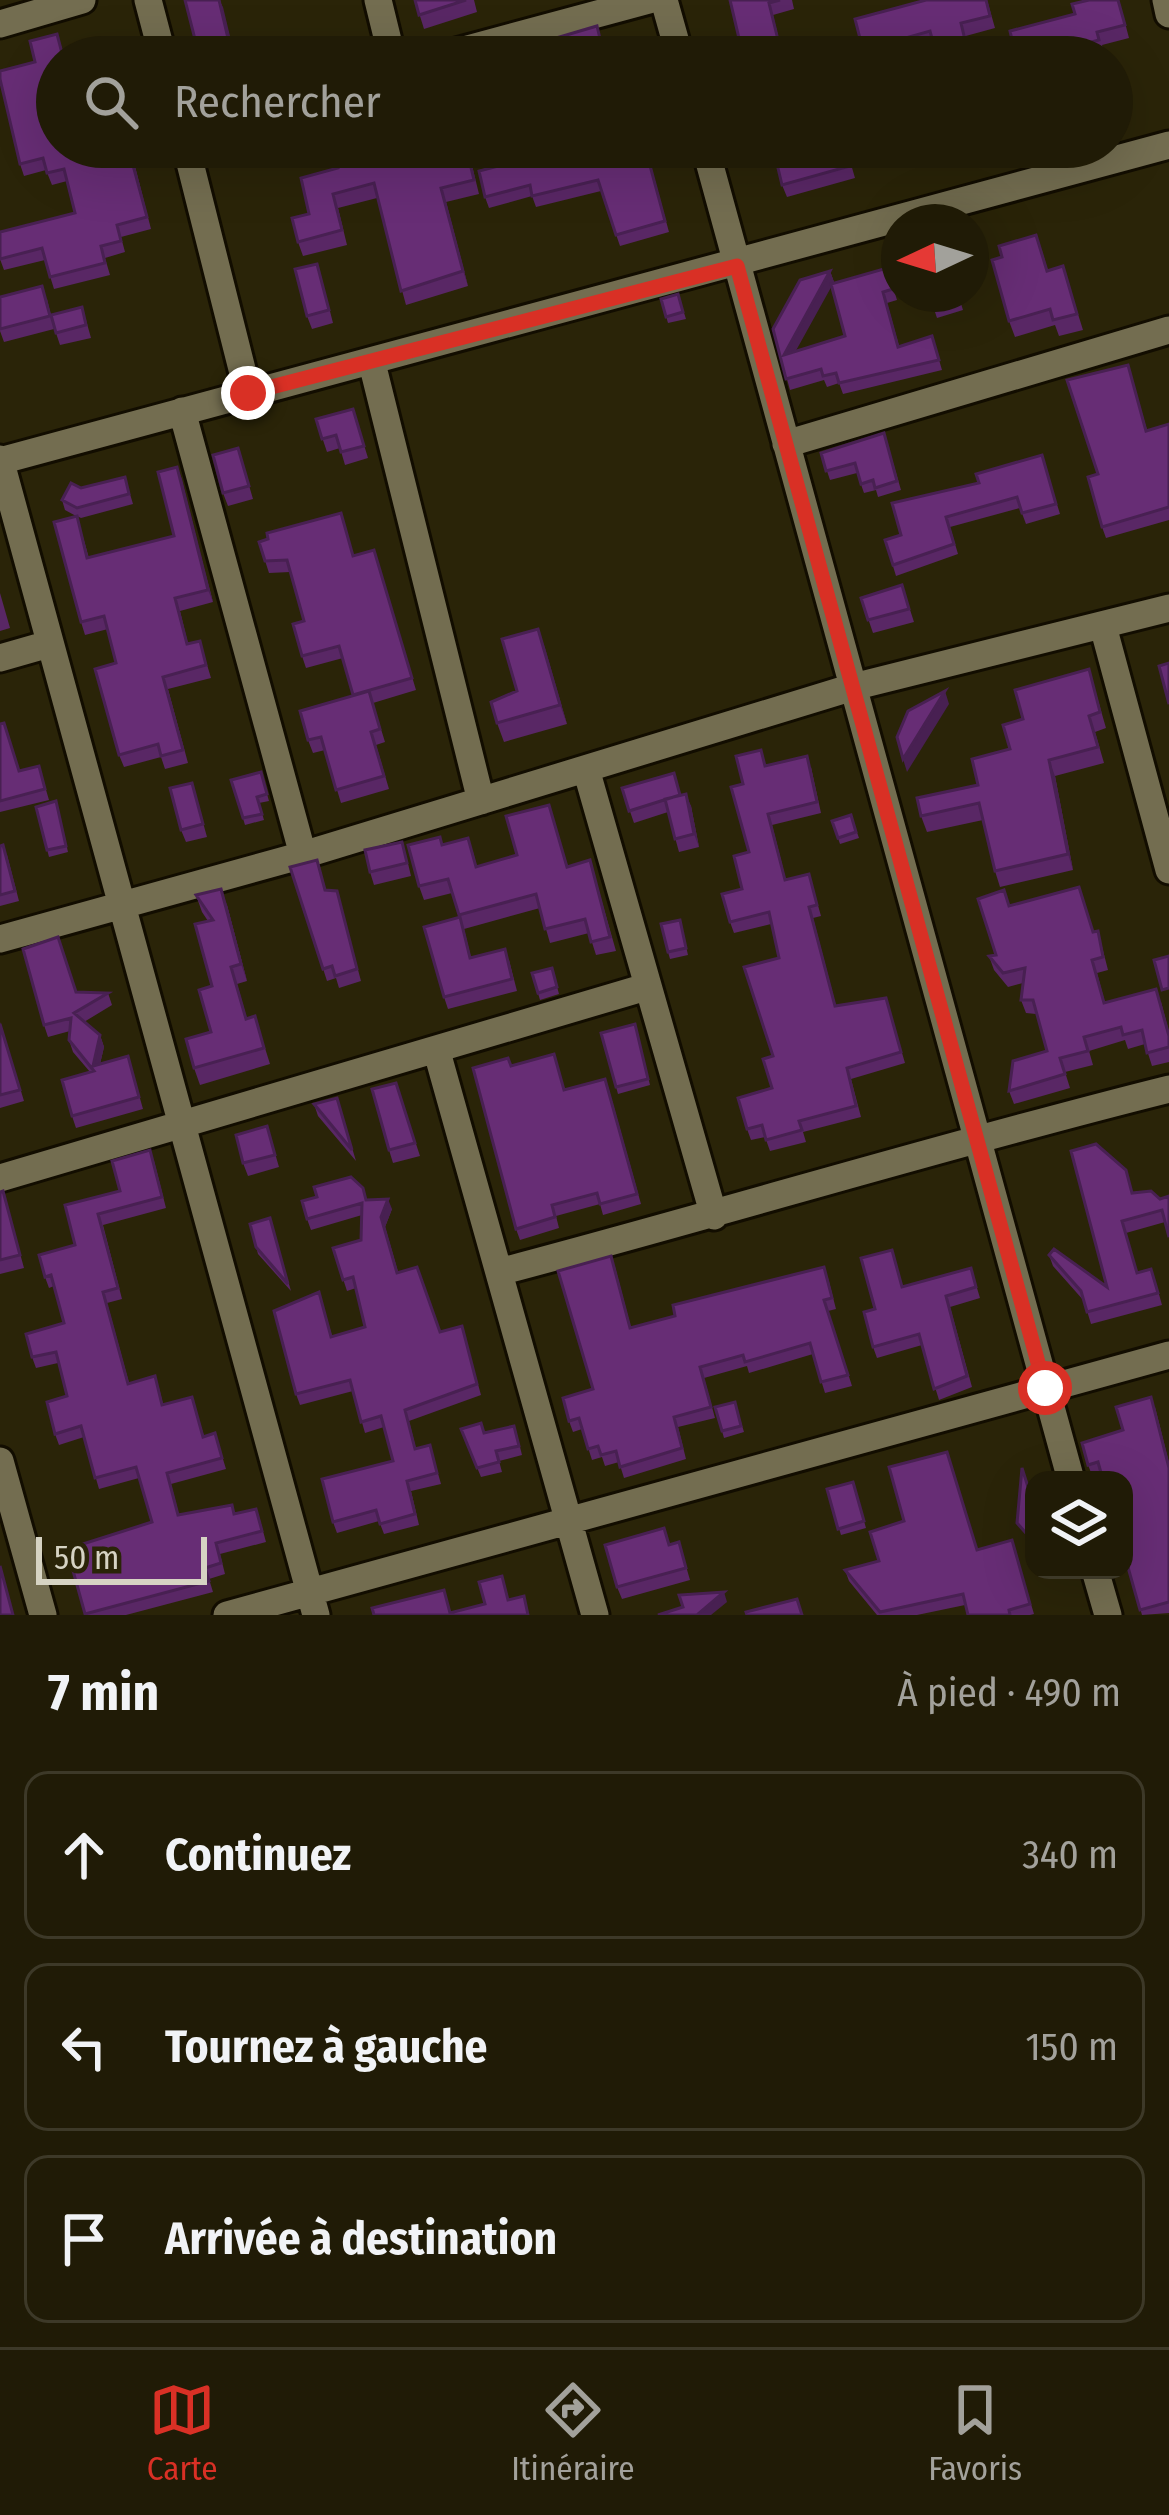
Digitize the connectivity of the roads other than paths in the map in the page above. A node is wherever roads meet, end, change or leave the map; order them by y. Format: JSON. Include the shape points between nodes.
{"nodes":[{"id":1,"x":82,"y":0,"type":"edge"},
{"id":2,"x":148,"y":0,"type":"edge"},
{"id":3,"x":378,"y":0,"type":"edge"},
{"id":4,"x":649,"y":0,"type":"edge"},
{"id":5,"x":664,"y":0,"type":"edge"},
{"id":6,"x":1166,"y":0,"type":"edge"},
{"id":7,"x":1169,"y":14,"type":"edge"},
{"id":8,"x":0,"y":24,"type":"edge"},
{"id":9,"x":157,"y":36,"type":"edge"},
{"id":10,"x":387,"y":36,"type":"edge"},
{"id":11,"x":516,"y":36,"type":"edge"},
{"id":12,"x":674,"y":36,"type":"edge"},
{"id":13,"x":1169,"y":145,"type":"edge"},
{"id":14,"x":1133,"y":155,"type":"edge"},
{"id":15,"x":191,"y":168,"type":"edge"},
{"id":16,"x":711,"y":168,"type":"edge"},
{"id":17,"x":1087,"y":168,"type":"edge"},
{"id":18,"x":737,"y":266,"type":"junction"},
{"id":19,"x":1169,"y":330,"type":"edge"},
{"id":20,"x":372,"y":363,"type":"junction"},
{"id":21,"x":248,"y":393,"type":"junction"},
{"id":22,"x":182,"y":411,"type":"junction"},
{"id":23,"x":786,"y":444,"type":"junction"},
{"id":24,"x":0,"y":460,"type":"edge"},
{"id":25,"x":1169,"y":608,"type":"edge"},
{"id":26,"x":1103,"y":626,"type":"junction"},
{"id":27,"x":49,"y":644,"type":"junction"},
{"id":28,"x":0,"y":658,"type":"edge"},
{"id":29,"x":853,"y":687,"type":"junction"},
{"id":30,"x":586,"y":769,"type":"junction"},
{"id":31,"x":481,"y":801,"type":"junction"},
{"id":32,"x":303,"y":855,"type":"junction"},
{"id":33,"x":1168,"y":860,"type":"edge"},
{"id":34,"x":123,"y":905,"type":"junction"},
{"id":35,"x":0,"y":940,"type":"edge"},
{"id":36,"x":646,"y":987,"type":"junction"},
{"id":37,"x":436,"y":1052,"type":"junction"},
{"id":38,"x":1169,"y":1089,"type":"edge"},
{"id":39,"x":184,"y":1126,"type":"junction"},
{"id":40,"x":976,"y":1137,"type":"junction"},
{"id":41,"x":0,"y":1178,"type":"edge"},
{"id":42,"x":714,"y":1216,"type":"junction"},
{"id":43,"x":499,"y":1272,"type":"junction"},
{"id":44,"x":1169,"y":1355,"type":"edge"},
{"id":45,"x":1045,"y":1388,"type":"junction"},
{"id":46,"x":0,"y":1461,"type":"edge"},
{"id":47,"x":1068,"y":1471,"type":"edge"},
{"id":48,"x":571,"y":1521,"type":"junction"},
{"id":49,"x":1098,"y":1579,"type":"edge"},
{"id":50,"x":313,"y":1604,"type":"edge"},
{"id":51,"x":43,"y":1615,"type":"edge"},
{"id":52,"x":227,"y":1615,"type":"edge"},
{"id":53,"x":596,"y":1615,"type":"edge"},
{"id":54,"x":1108,"y":1615,"type":"edge"}],
"edges":[{"from":1,"to":8,"type":"street"},
{"from":2,"to":9,"type":"street"},
{"from":3,"to":10,"type":"street"},
{"from":4,"to":11,"type":"street"},
{"from":5,"to":12,"type":"street"},
{"from":6,"to":7,"type":"street"},
{"from":13,"to":14,"type":"street"},
{"from":15,"to":21,"type":"street"},
{"from":16,"to":18,"type":"street"},
{"from":17,"to":18,"type":"street"},
{"from":18,"to":20,"type":"street"},
{"from":18,"to":23,"type":"street"},
{"from":19,"to":23,"type":"street"},
{"from":20,"to":21,"type":"street"},
{"from":20,"to":31,"type":"street"},
{"from":21,"to":22,"type":"street"},
{"from":22,"to":24,"type":"street"},
{"from":22,"to":32,"type":"street"},
{"from":23,"to":29,"type":"street"},
{"from":24,"to":27,"type":"street"},
{"from":25,"to":26,"type":"street"},
{"from":26,"to":29,"type":"street"},
{"from":26,"to":33,"type":"street"},
{"from":27,"to":28,"type":"street"},
{"from":27,"to":34,"type":"street"},
{"from":29,"to":30,"type":"street"},
{"from":29,"to":40,"type":"street"},
{"from":30,"to":31,"type":"street"},
{"from":30,"to":36,"type":"street"},
{"from":31,"to":32,"type":"street"},
{"from":32,"to":34,"type":"street"},
{"from":34,"to":35,"type":"street"},
{"from":34,"to":39,"type":"street"},
{"from":36,"to":37,"type":"street"},
{"from":36,"to":42,"type":"street"},
{"from":37,"to":39,"type":"street"},
{"from":37,"to":43,"type":"street"},
{"from":38,"to":40,"type":"street"},
{"from":39,"to":41,"type":"street"},
{"from":39,"to":50,"type":"street"},
{"from":40,"to":42,"type":"street"},
{"from":40,"to":45,"type":"street"},
{"from":42,"to":43,"type":"street"},
{"from":43,"to":48,"type":"street"},
{"from":44,"to":45,"type":"street"},
{"from":45,"to":47,"type":"street"},
{"from":45,"to":48,"type":"street"},
{"from":46,"to":51,"type":"street"},
{"from":48,"to":50,"type":"street"},
{"from":48,"to":53,"type":"street"},
{"from":49,"to":54,"type":"street"},
{"from":50,"to":52,"type":"street"}]}
